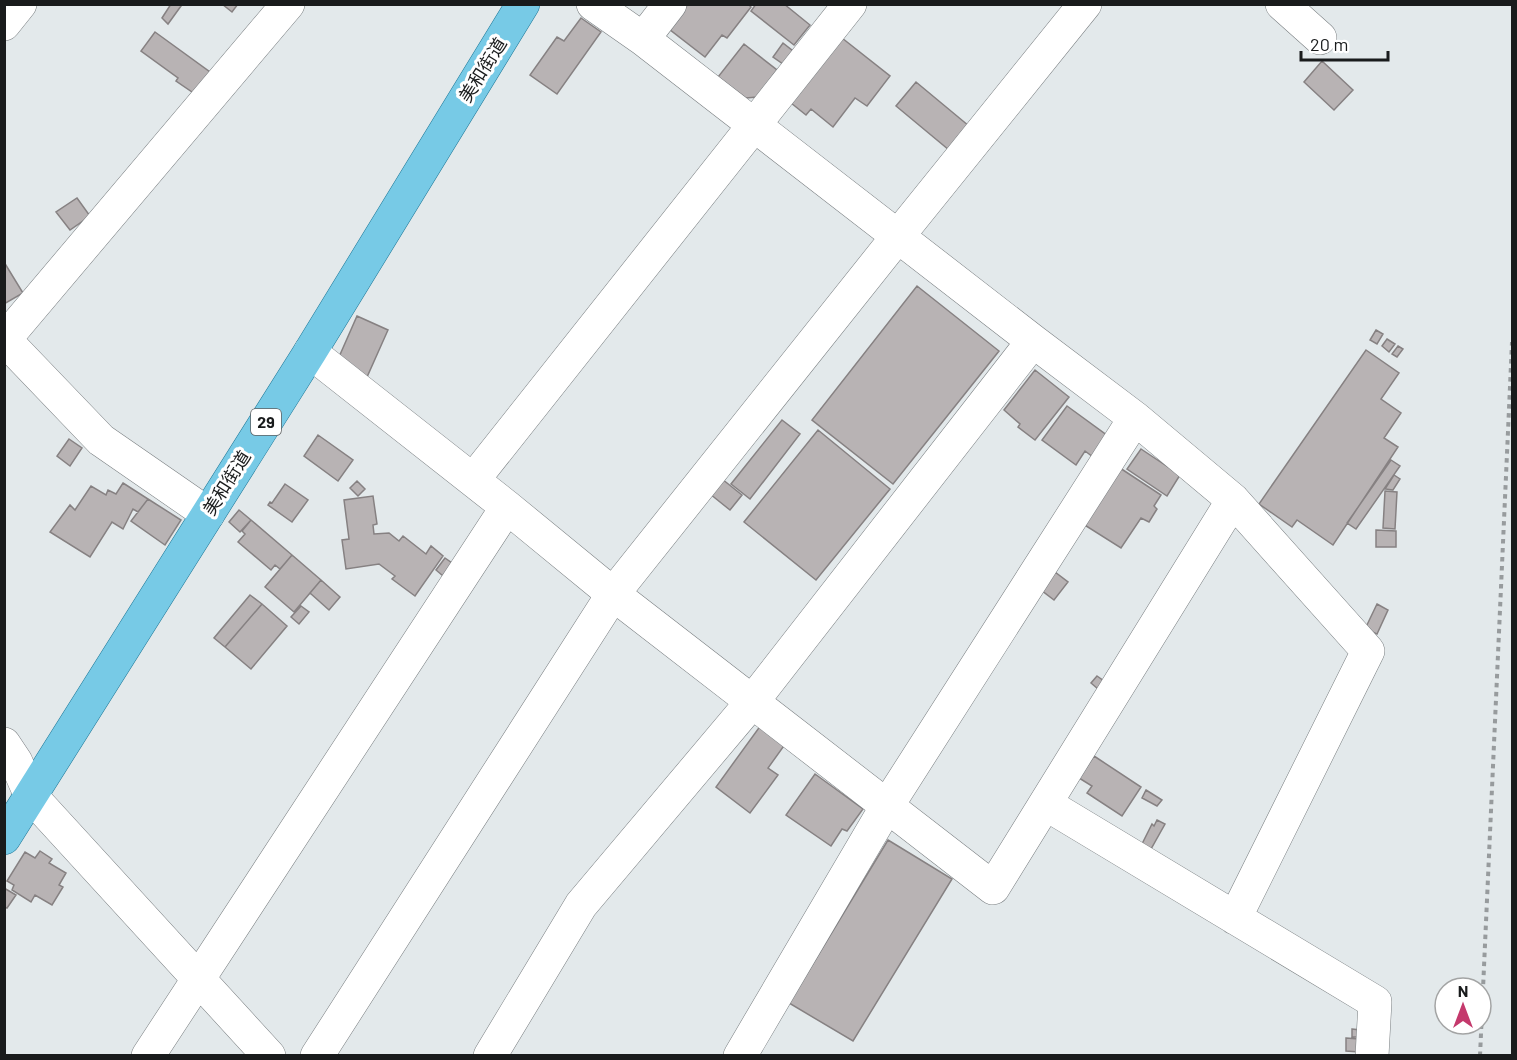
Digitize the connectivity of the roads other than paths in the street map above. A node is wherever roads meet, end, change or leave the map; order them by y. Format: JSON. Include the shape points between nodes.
{"nodes":[{"id":1,"x":20,"y":4,"type":"edge"},
{"id":2,"x":288,"y":4,"type":"edge"},
{"id":3,"x":523,"y":4,"type":"edge"},
{"id":4,"x":593,"y":4,"type":"edge"},
{"id":5,"x":670,"y":4,"type":"edge"},
{"id":6,"x":850,"y":4,"type":"edge"},
{"id":7,"x":1085,"y":4,"type":"edge"},
{"id":8,"x":1282,"y":4,"type":"edge"},
{"id":9,"x":4,"y":24,"type":"edge"},
{"id":10,"x":1320,"y":38,"type":"dead end"},
{"id":11,"x":643,"y":39,"type":"junction"},
{"id":12,"x":754,"y":125,"type":"junction"},
{"id":13,"x":898,"y":236,"type":"junction"},
{"id":14,"x":5,"y":340,"type":"edge"},
{"id":15,"x":1033,"y":341,"type":"junction"},
{"id":16,"x":310,"y":352,"type":"junction"},
{"id":17,"x":1135,"y":418,"type":"junction"},
{"id":18,"x":473,"y":480,"type":"junction"},
{"id":19,"x":1233,"y":500,"type":"junction"},
{"id":20,"x":507,"y":507,"type":"junction"},
{"id":21,"x":208,"y":514,"type":"junction"},
{"id":22,"x":613,"y":594,"type":"junction"},
{"id":23,"x":752,"y":702,"type":"junction"},
{"id":24,"x":4,"y":744,"type":"edge"},
{"id":25,"x":30,"y":796,"type":"junction"},
{"id":26,"x":1046,"y":804,"type":"junction"},
{"id":27,"x":887,"y":806,"type":"junction"},
{"id":28,"x":4,"y":838,"type":"edge"},
{"id":29,"x":1235,"y":918,"type":"junction"},
{"id":30,"x":200,"y":979,"type":"junction"},
{"id":31,"x":148,"y":1056,"type":"edge"},
{"id":32,"x":269,"y":1056,"type":"edge"},
{"id":33,"x":316,"y":1056,"type":"edge"},
{"id":34,"x":490,"y":1056,"type":"edge"},
{"id":35,"x":740,"y":1056,"type":"edge"},
{"id":36,"x":1372,"y":1056,"type":"edge"}],
"edges":[{"from":1,"to":9,"type":"street"},
{"from":2,"to":14,"type":"street"},
{"from":3,"to":16,"type":"main road","name":"美和街道","number":"29"},
{"from":4,"to":11,"type":"street"},
{"from":5,"to":11,"type":"street"},
{"from":6,"to":12,"type":"street"},
{"from":7,"to":13,"type":"street"},
{"from":8,"to":10,"type":"street"},
{"from":11,"to":12,"type":"street"},
{"from":12,"to":13,"type":"street"},
{"from":12,"to":18,"type":"street"},
{"from":13,"to":15,"type":"street"},
{"from":13,"to":22,"type":"street"},
{"from":14,"to":21,"type":"street","via":[[101,440]]},
{"from":15,"to":17,"type":"street"},
{"from":15,"to":23,"type":"street"},
{"from":16,"to":18,"type":"street"},
{"from":16,"to":21,"type":"main road","name":"美和街道","number":"29"},
{"from":17,"to":19,"type":"street"},
{"from":17,"to":27,"type":"street"},
{"from":18,"to":20,"type":"street"},
{"from":19,"to":26,"type":"street"},
{"from":19,"to":29,"type":"street","via":[[1368,651]]},
{"from":20,"to":22,"type":"street"},
{"from":20,"to":30,"type":"street"},
{"from":21,"to":25,"type":"main road","name":"美和街道","number":"29"},
{"from":22,"to":23,"type":"street"},
{"from":22,"to":33,"type":"street"},
{"from":23,"to":27,"type":"street"},
{"from":23,"to":34,"type":"street","via":[[581,905]]},
{"from":24,"to":25,"type":"street"},
{"from":25,"to":28,"type":"main road","name":"美和街道","number":"29"},
{"from":25,"to":30,"type":"street"},
{"from":26,"to":27,"type":"street","via":[[993,888]]},
{"from":26,"to":29,"type":"street"},
{"from":27,"to":35,"type":"street"},
{"from":29,"to":36,"type":"street","via":[[1375,1002]]},
{"from":30,"to":31,"type":"street"},
{"from":30,"to":32,"type":"street"}]}
